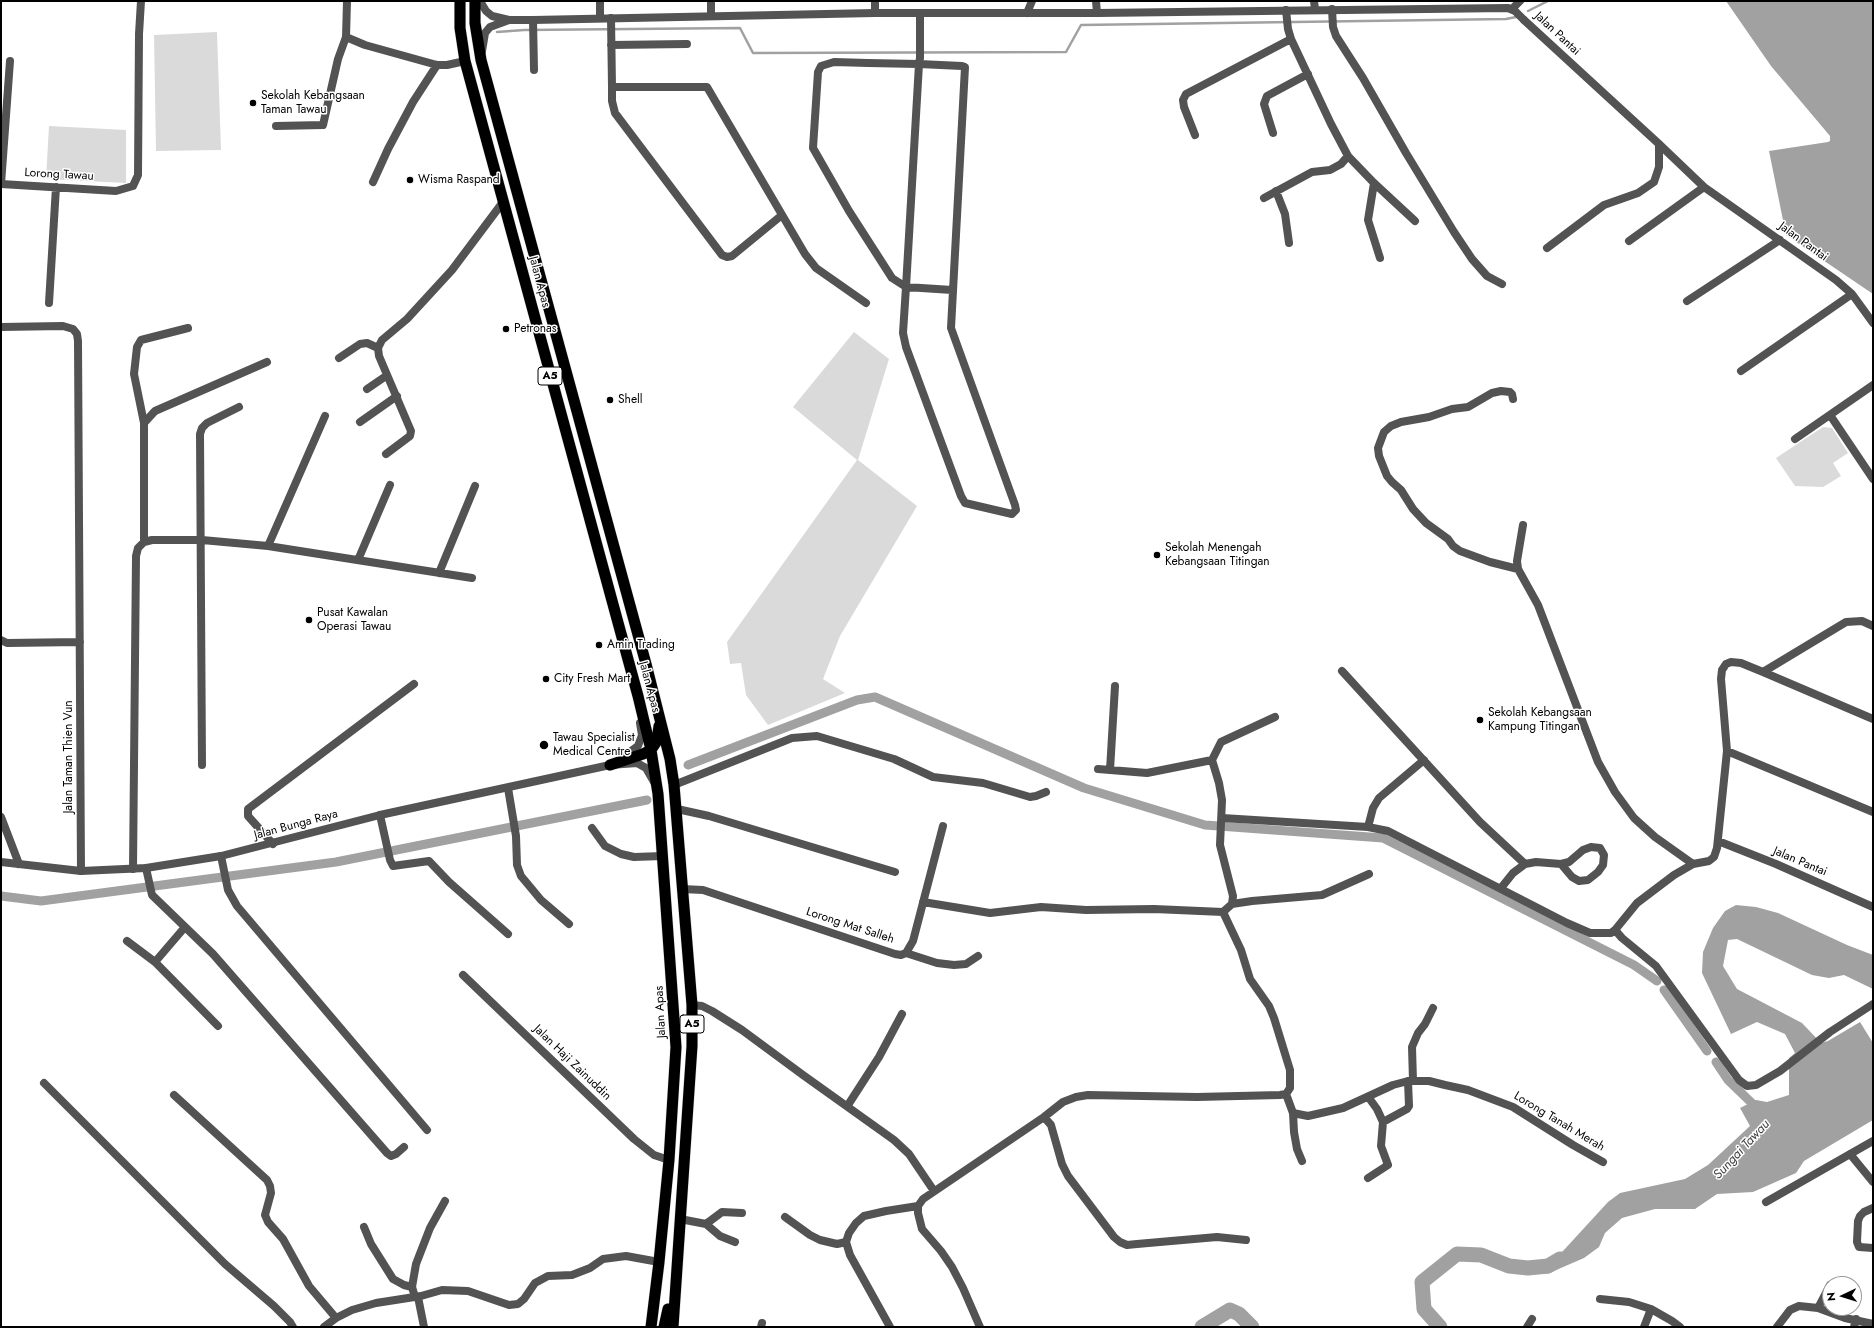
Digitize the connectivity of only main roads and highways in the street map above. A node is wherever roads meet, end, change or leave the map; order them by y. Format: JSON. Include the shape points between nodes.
{"nodes":[{"id":1,"x":460,"y":1,"type":"edge"},
{"id":2,"x":476,"y":1,"type":"edge"},
{"id":3,"x":660,"y":722,"type":"junction"},
{"id":4,"x":651,"y":750,"type":"junction"},
{"id":5,"x":610,"y":765,"type":"road end"},
{"id":6,"x":686,"y":943,"type":"junction"},
{"id":7,"x":673,"y":989,"type":"junction"},
{"id":8,"x":674,"y":1299,"type":"junction"},
{"id":9,"x":651,"y":1327,"type":"edge"},
{"id":10,"x":664,"y":1327,"type":"edge"},
{"id":11,"x":673,"y":1327,"type":"edge"}],
"edges":[{"from":1,"to":4,"type":"highway","name":"Jalan Apas","number":"A5","via":[[460,28],[465,61]]},
{"from":2,"to":3,"type":"highway","name":"Jalan Apas","number":"A5","via":[[475,23],[481,60]]},
{"from":3,"to":4,"type":"highway","via":[[657,740]]},
{"from":3,"to":6,"type":"highway","name":"Jalan Apas","number":"A5","via":[[677,809]]},
{"from":4,"to":5,"type":"highway"},
{"from":4,"to":7,"type":"highway","name":"Jalan Apas","number":"A5","via":[[658,794]]},
{"from":6,"to":7,"type":"highway","via":[[679,940],[675,945],[678,978],[677,986]]},
{"from":6,"to":8,"type":"highway","name":"Jalan Apas","number":"A5","via":[[692,1005],[691,1074]]},
{"from":7,"to":9,"type":"highway","name":"Jalan Apas","number":"A5","via":[[676,1047],[669,1160]]},
{"from":8,"to":10,"type":"highway","via":[[670,1302]]},
{"from":8,"to":11,"type":"highway","name":"Jalan Apas","number":"A5"}]}
